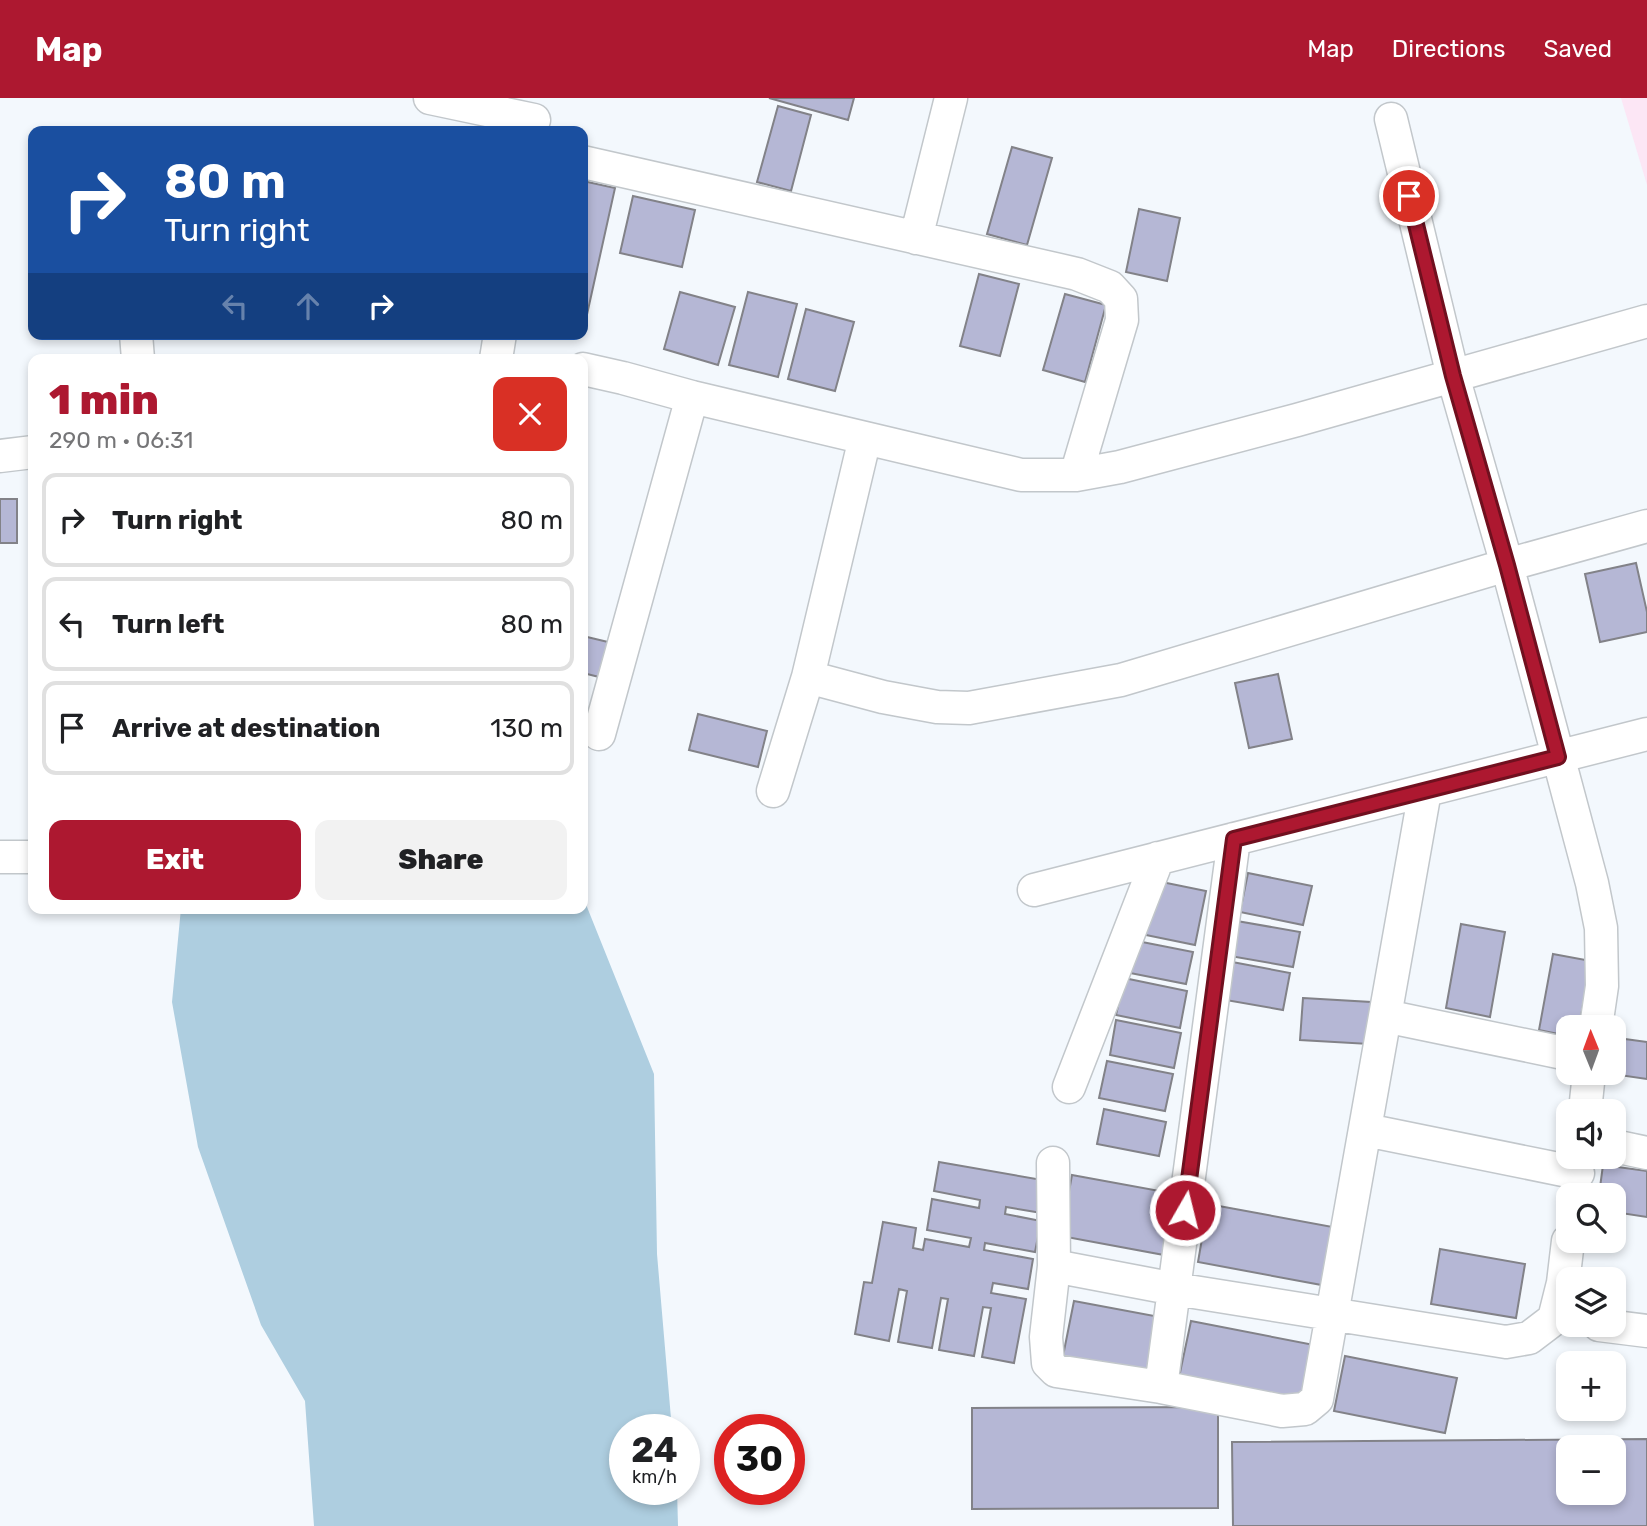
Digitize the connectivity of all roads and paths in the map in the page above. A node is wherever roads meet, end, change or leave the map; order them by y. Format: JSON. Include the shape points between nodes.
{"nodes":[{"id":1,"x":430,"y":98,"type":"edge"},
{"id":2,"x":951,"y":98,"type":"edge"},
{"id":3,"x":535,"y":116,"type":"edge"},
{"id":4,"x":1391,"y":119,"type":"dead end"},
{"id":5,"x":588,"y":163,"type":"edge"},
{"id":6,"x":916,"y":238,"type":"junction"},
{"id":7,"x":1647,"y":321,"type":"edge"},
{"id":8,"x":588,"y":370,"type":"edge"},
{"id":9,"x":1453,"y":376,"type":"junction"},
{"id":10,"x":692,"y":397,"type":"junction"},
{"id":11,"x":865,"y":438,"type":"junction"},
{"id":12,"x":28,"y":453,"type":"edge"},
{"id":13,"x":0,"y":456,"type":"edge"},
{"id":14,"x":1076,"y":475,"type":"junction"},
{"id":15,"x":1647,"y":526,"type":"edge"},
{"id":16,"x":1507,"y":565,"type":"junction"},
{"id":17,"x":808,"y":677,"type":"junction"},
{"id":18,"x":599,"y":734,"type":"dead end"},
{"id":19,"x":1647,"y":734,"type":"edge"},
{"id":20,"x":1558,"y":757,"type":"junction"},
{"id":21,"x":773,"y":791,"type":"dead end"},
{"id":22,"x":1425,"y":791,"type":"junction"},
{"id":23,"x":1234,"y":839,"type":"junction"},
{"id":24,"x":0,"y":857,"type":"edge"},
{"id":25,"x":28,"y":858,"type":"edge"},
{"id":26,"x":1158,"y":858,"type":"junction"},
{"id":27,"x":1034,"y":890,"type":"dead end"},
{"id":28,"x":1598,"y":1015,"type":"edge"},
{"id":29,"x":1385,"y":1016,"type":"junction"},
{"id":30,"x":1556,"y":1052,"type":"edge"},
{"id":31,"x":1069,"y":1087,"type":"dead end"},
{"id":32,"x":1366,"y":1130,"type":"junction"},
{"id":33,"x":1626,"y":1149,"type":"edge"},
{"id":34,"x":1647,"y":1153,"type":"edge"},
{"id":35,"x":1053,"y":1163,"type":"dead end"},
{"id":36,"x":1577,"y":1175,"type":"edge"},
{"id":37,"x":1054,"y":1266,"type":"junction"},
{"id":38,"x":1175,"y":1289,"type":"junction"},
{"id":39,"x":1333,"y":1315,"type":"junction"},
{"id":40,"x":1556,"y":1323,"type":"edge"},
{"id":41,"x":1626,"y":1328,"type":"edge"},
{"id":42,"x":1647,"y":1331,"type":"edge"},
{"id":43,"x":1161,"y":1387,"type":"junction"}],
"edges":[{"from":1,"to":3,"type":"street"},
{"from":2,"to":6,"type":"street"},
{"from":4,"to":9,"type":"street"},
{"from":5,"to":6,"type":"street"},
{"from":6,"to":14,"type":"street","via":[[1077,274],[1110,287],[1121,299],[1122,320]]},
{"from":7,"to":9,"type":"street"},
{"from":8,"to":10,"type":"street"},
{"from":9,"to":14,"type":"street","via":[[1121,467]]},
{"from":9,"to":16,"type":"street"},
{"from":10,"to":11,"type":"street"},
{"from":10,"to":18,"type":"street"},
{"from":11,"to":14,"type":"street","via":[[1021,475]]},
{"from":11,"to":17,"type":"street"},
{"from":12,"to":13,"type":"street"},
{"from":15,"to":16,"type":"street"},
{"from":16,"to":17,"type":"street","via":[[1121,680],[969,708],[883,697]]},
{"from":16,"to":20,"type":"street"},
{"from":17,"to":21,"type":"street"},
{"from":19,"to":20,"type":"street"},
{"from":20,"to":22,"type":"street"},
{"from":20,"to":28,"type":"street","via":[[1601,928]]},
{"from":22,"to":23,"type":"street"},
{"from":22,"to":29,"type":"street"},
{"from":23,"to":26,"type":"street"},
{"from":23,"to":38,"type":"street"},
{"from":24,"to":25,"type":"street"},
{"from":26,"to":27,"type":"street"},
{"from":26,"to":31,"type":"street"},
{"from":29,"to":30,"type":"street"},
{"from":29,"to":32,"type":"street"},
{"from":32,"to":36,"type":"street"},
{"from":32,"to":39,"type":"street"},
{"from":33,"to":34,"type":"street"},
{"from":35,"to":37,"type":"street"},
{"from":37,"to":38,"type":"street"},
{"from":37,"to":43,"type":"street","via":[[1046,1336],[1048,1363],[1056,1371]]},
{"from":38,"to":39,"type":"street"},
{"from":38,"to":43,"type":"street"},
{"from":39,"to":40,"type":"street","via":[[1506,1342],[1529,1338]]},
{"from":39,"to":43,"type":"street","via":[[1317,1399],[1305,1409],[1282,1411]]},
{"from":41,"to":42,"type":"street"}]}
